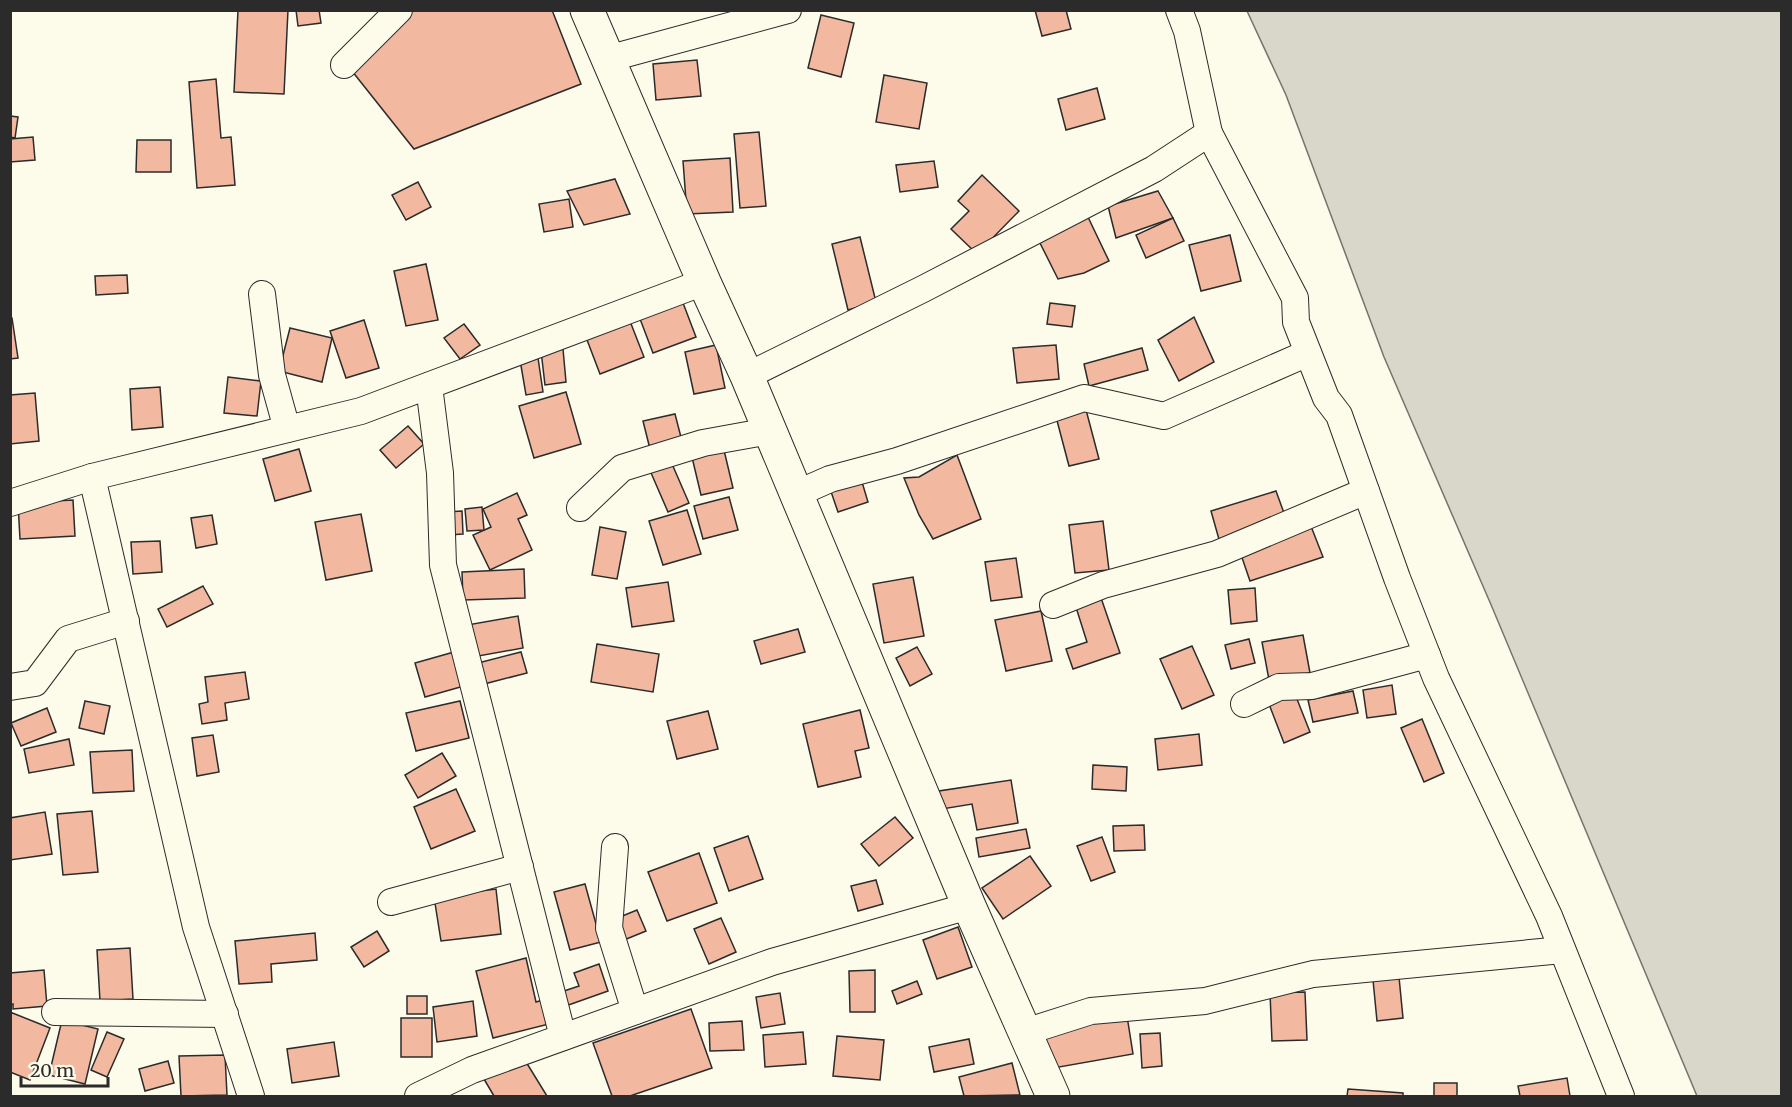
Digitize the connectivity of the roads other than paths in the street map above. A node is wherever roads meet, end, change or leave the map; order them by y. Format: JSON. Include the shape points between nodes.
{"nodes":[{"id":1,"x":399,"y":10,"type":"edge"},
{"id":2,"x":587,"y":10,"type":"edge"},
{"id":3,"x":788,"y":10,"type":"edge"},
{"id":4,"x":1179,"y":10,"type":"edge"},
{"id":5,"x":607,"y":60,"type":"junction"},
{"id":6,"x":344,"y":65,"type":"dead end"},
{"id":7,"x":1209,"y":133,"type":"junction"},
{"id":8,"x":704,"y":282,"type":"junction"},
{"id":9,"x":262,"y":294,"type":"dead end"},
{"id":10,"x":1308,"y":353,"type":"junction"},
{"id":11,"x":747,"y":376,"type":"junction"},
{"id":12,"x":429,"y":386,"type":"junction"},
{"id":13,"x":287,"y":429,"type":"junction"},
{"id":14,"x":770,"y":431,"type":"junction"},
{"id":15,"x":92,"y":477,"type":"junction"},
{"id":16,"x":1366,"y":491,"type":"junction"},
{"id":17,"x":796,"y":494,"type":"junction"},
{"id":18,"x":10,"y":503,"type":"edge"},
{"id":19,"x":580,"y":508,"type":"dead end"},
{"id":20,"x":1053,"y":606,"type":"dead end"},
{"id":21,"x":126,"y":621,"type":"junction"},
{"id":22,"x":1427,"y":656,"type":"junction"},
{"id":23,"x":10,"y":687,"type":"edge"},
{"id":24,"x":1244,"y":704,"type":"dead end"},
{"id":25,"x":615,"y":847,"type":"dead end"},
{"id":26,"x":520,"y":867,"type":"junction"},
{"id":27,"x":391,"y":902,"type":"dead end"},
{"id":28,"x":969,"y":906,"type":"junction"},
{"id":29,"x":1562,"y":950,"type":"junction"},
{"id":30,"x":635,"y":1011,"type":"junction"},
{"id":31,"x":55,"y":1012,"type":"dead end"},
{"id":32,"x":225,"y":1014,"type":"junction"},
{"id":33,"x":1025,"y":1032,"type":"junction"},
{"id":34,"x":563,"y":1037,"type":"junction"},
{"id":35,"x":251,"y":1096,"type":"edge"},
{"id":36,"x":418,"y":1096,"type":"edge"},
{"id":37,"x":1053,"y":1096,"type":"edge"},
{"id":38,"x":1621,"y":1096,"type":"edge"}],
"edges":[{"from":1,"to":6,"type":"street"},
{"from":2,"to":5,"type":"main road"},
{"from":3,"to":5,"type":"street"},
{"from":4,"to":7,"type":"street","via":[[1190,40]]},
{"from":5,"to":8,"type":"main road"},
{"from":7,"to":10,"type":"street","via":[[1295,298],[1296,322]]},
{"from":7,"to":11,"type":"street","via":[[1154,169]]},
{"from":8,"to":11,"type":"main road"},
{"from":8,"to":12,"type":"street"},
{"from":9,"to":13,"type":"street","via":[[272,375]]},
{"from":10,"to":16,"type":"street","via":[[1326,398],[1339,415]]},
{"from":10,"to":17,"type":"street","via":[[1164,416],[1084,398],[897,461],[830,479]]},
{"from":11,"to":14,"type":"main road"},
{"from":12,"to":13,"type":"street","via":[[361,411]]},
{"from":12,"to":26,"type":"street","via":[[440,473],[443,565]]},
{"from":13,"to":15,"type":"street"},
{"from":14,"to":17,"type":"main road"},
{"from":14,"to":19,"type":"street","via":[[703,443],[622,468]]},
{"from":15,"to":18,"type":"street"},
{"from":15,"to":21,"type":"street"},
{"from":16,"to":20,"type":"street","via":[[1217,554],[1103,585]]},
{"from":16,"to":22,"type":"street"},
{"from":17,"to":28,"type":"main road"},
{"from":21,"to":23,"type":"street","via":[[68,639],[35,683]]},
{"from":21,"to":32,"type":"street","via":[[196,927]]},
{"from":22,"to":24,"type":"street","via":[[1312,686],[1279,687]]},
{"from":22,"to":29,"type":"street"},
{"from":25,"to":30,"type":"street","via":[[609,928]]},
{"from":26,"to":27,"type":"street"},
{"from":26,"to":34,"type":"street"},
{"from":28,"to":30,"type":"street","via":[[772,962]]},
{"from":28,"to":33,"type":"main road"},
{"from":29,"to":33,"type":"street","via":[[1313,974],[1204,1001],[1091,1011]]},
{"from":29,"to":38,"type":"street"},
{"from":30,"to":34,"type":"street"},
{"from":31,"to":32,"type":"street"},
{"from":32,"to":35,"type":"street"},
{"from":33,"to":37,"type":"main road"},
{"from":34,"to":36,"type":"street","via":[[472,1070]]}]}
